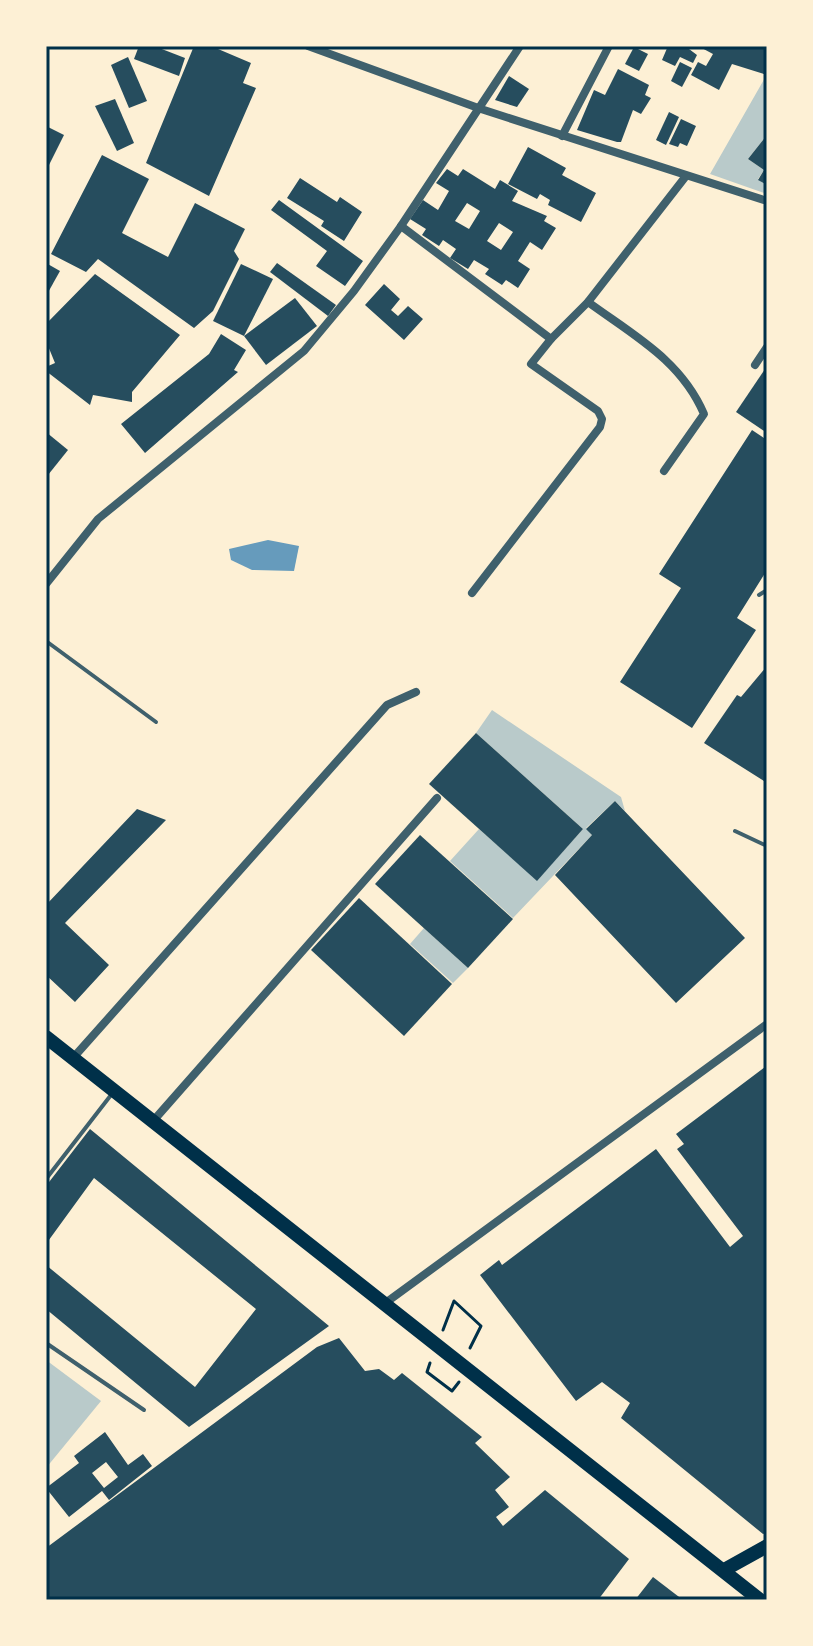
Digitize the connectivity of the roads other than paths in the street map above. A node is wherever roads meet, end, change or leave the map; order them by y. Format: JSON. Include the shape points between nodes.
{"nodes":[{"id":1,"x":308,"y":46,"type":"edge"},
{"id":2,"x":520,"y":46,"type":"edge"},
{"id":3,"x":609,"y":46,"type":"edge"},
{"id":4,"x":481,"y":109,"type":"junction"},
{"id":5,"x":562,"y":136,"type":"junction"},
{"id":6,"x":686,"y":176,"type":"junction"},
{"id":7,"x":767,"y":201,"type":"edge"},
{"id":8,"x":401,"y":226,"type":"junction"},
{"id":9,"x":588,"y":302,"type":"junction"},
{"id":10,"x":551,"y":339,"type":"junction"},
{"id":11,"x":767,"y":347,"type":"edge"},
{"id":12,"x":755,"y":365,"type":"dead end"},
{"id":13,"x":664,"y":471,"type":"dead end"},
{"id":14,"x":46,"y":584,"type":"edge"},
{"id":15,"x":767,"y":590,"type":"edge"},
{"id":16,"x":472,"y":593,"type":"dead end"},
{"id":17,"x":759,"y":595,"type":"dead end"},
{"id":18,"x":46,"y":641,"type":"edge"},
{"id":19,"x":416,"y":692,"type":"dead end"},
{"id":20,"x":156,"y":722,"type":"dead end"},
{"id":21,"x":437,"y":798,"type":"dead end"},
{"id":22,"x":735,"y":831,"type":"dead end"},
{"id":23,"x":767,"y":846,"type":"edge"},
{"id":24,"x":767,"y":1024,"type":"edge"},
{"id":25,"x":46,"y":1037,"type":"edge"},
{"id":26,"x":73,"y":1058,"type":"junction"},
{"id":27,"x":115,"y":1090,"type":"junction"},
{"id":28,"x":154,"y":1120,"type":"junction"},
{"id":29,"x":46,"y":1179,"type":"edge"},
{"id":30,"x":383,"y":1305,"type":"junction"},
{"id":31,"x":46,"y":1343,"type":"edge"},
{"id":32,"x":144,"y":1410,"type":"dead end"},
{"id":33,"x":767,"y":1546,"type":"edge"},
{"id":34,"x":724,"y":1570,"type":"junction"},
{"id":35,"x":760,"y":1600,"type":"edge"}],
"edges":[{"from":1,"to":4,"type":"street"},
{"from":2,"to":4,"type":"street"},
{"from":3,"to":5,"type":"street"},
{"from":4,"to":5,"type":"street"},
{"from":4,"to":8,"type":"street"},
{"from":5,"to":6,"type":"street"},
{"from":6,"to":7,"type":"street"},
{"from":6,"to":9,"type":"street"},
{"from":8,"to":10,"type":"street"},
{"from":8,"to":14,"type":"street","via":[[304,351],[98,519]]},
{"from":9,"to":10,"type":"street"},
{"from":9,"to":13,"type":"street","via":[[678,369],[695,393],[704,414]]},
{"from":10,"to":16,"type":"street","via":[[531,364],[598,411],[600,427]]},
{"from":11,"to":12,"type":"street"},
{"from":15,"to":17,"type":"lane"},
{"from":18,"to":20,"type":"lane"},
{"from":19,"to":26,"type":"street","via":[[387,705]]},
{"from":21,"to":28,"type":"street"},
{"from":22,"to":23,"type":"lane"},
{"from":24,"to":30,"type":"street"},
{"from":25,"to":26,"type":"main road"},
{"from":26,"to":27,"type":"main road"},
{"from":27,"to":28,"type":"main road"},
{"from":27,"to":29,"type":"lane"},
{"from":28,"to":30,"type":"main road"},
{"from":30,"to":34,"type":"main road"},
{"from":31,"to":32,"type":"lane"},
{"from":33,"to":34,"type":"main road"},
{"from":34,"to":35,"type":"main road"}]}
